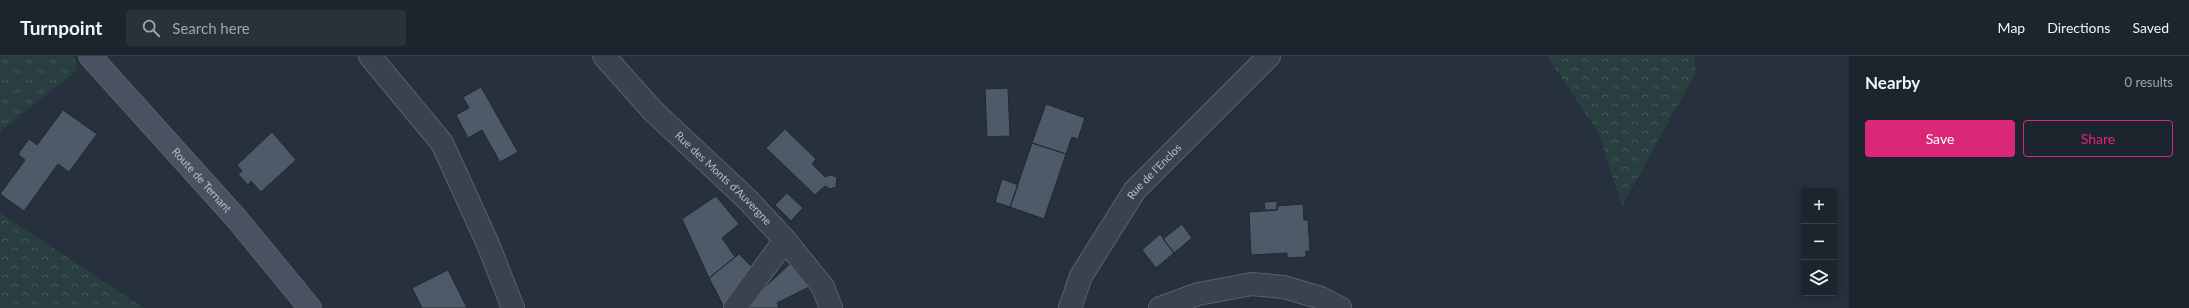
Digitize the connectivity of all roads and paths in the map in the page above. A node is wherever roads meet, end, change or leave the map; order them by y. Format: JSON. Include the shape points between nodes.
{"nodes":[{"id":1,"x":90,"y":56,"type":"edge"},
{"id":2,"x":370,"y":56,"type":"edge"},
{"id":3,"x":604,"y":56,"type":"edge"},
{"id":4,"x":1269,"y":56,"type":"edge"},
{"id":5,"x":785,"y":240,"type":"junction"},
{"id":6,"x":310,"y":308,"type":"edge"},
{"id":7,"x":513,"y":308,"type":"edge"},
{"id":8,"x":735,"y":308,"type":"edge"},
{"id":9,"x":831,"y":308,"type":"edge"},
{"id":10,"x":1070,"y":308,"type":"edge"},
{"id":11,"x":1160,"y":308,"type":"edge"},
{"id":12,"x":1340,"y":308,"type":"edge"}],
"edges":[{"from":1,"to":6,"type":"main road","name":"Route de Ternant","via":[[236,218]]},
{"from":2,"to":7,"type":"street","via":[[442,143],[488,244]]},
{"from":3,"to":5,"type":"street","name":"Rue des Monts d'Auvergne","via":[[653,111],[748,200]]},
{"from":4,"to":10,"type":"street","name":"Rue de l'Enclos","via":[[1135,190],[1081,276]]},
{"from":5,"to":8,"type":"street"},
{"from":5,"to":9,"type":"street","name":"Rue des Monts d'Auvergne","via":[[823,287]]},
{"from":11,"to":12,"type":"street","via":[[1198,294],[1252,284],[1284,287],[1321,298]]}]}
